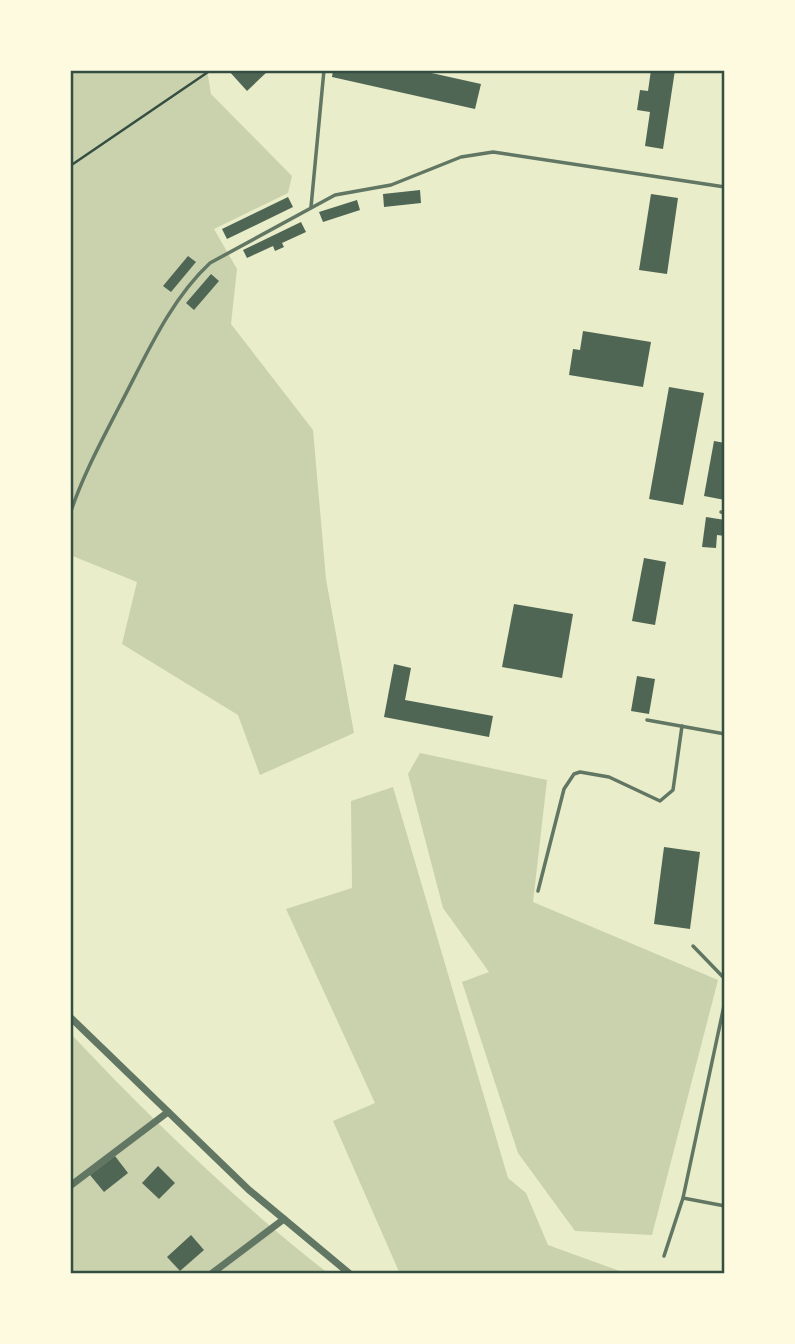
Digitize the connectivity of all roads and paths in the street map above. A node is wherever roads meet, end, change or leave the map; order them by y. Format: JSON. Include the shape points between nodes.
{"nodes":[{"id":1,"x":211,"y":70,"type":"edge"},
{"id":2,"x":324,"y":70,"type":"edge"},
{"id":3,"x":70,"y":166,"type":"edge"},
{"id":4,"x":725,"y":187,"type":"edge"},
{"id":5,"x":311,"y":207,"type":"junction"},
{"id":6,"x":70,"y":514,"type":"edge"},
{"id":7,"x":647,"y":720,"type":"dead end"},
{"id":8,"x":682,"y":726,"type":"junction"},
{"id":9,"x":725,"y":734,"type":"edge"},
{"id":10,"x":538,"y":891,"type":"dead end"},
{"id":11,"x":693,"y":946,"type":"dead end"},
{"id":12,"x":725,"y":979,"type":"edge"},
{"id":13,"x":725,"y":1001,"type":"edge"},
{"id":14,"x":70,"y":1017,"type":"edge"},
{"id":15,"x":169,"y":1112,"type":"junction"},
{"id":16,"x":70,"y":1186,"type":"edge"},
{"id":17,"x":683,"y":1198,"type":"junction"},
{"id":18,"x":725,"y":1206,"type":"edge"},
{"id":19,"x":284,"y":1219,"type":"junction"},
{"id":20,"x":664,"y":1256,"type":"dead end"},
{"id":21,"x":211,"y":1274,"type":"edge"},
{"id":22,"x":350,"y":1274,"type":"edge"}],
"edges":[{"from":1,"to":3,"type":"path"},
{"from":2,"to":5,"type":"lane"},
{"from":4,"to":5,"type":"lane","via":[[481,152],[391,185],[335,195]]},
{"from":5,"to":6,"type":"lane","via":[[210,263],[181,295],[91,462]]},
{"from":7,"to":8,"type":"lane"},
{"from":8,"to":9,"type":"lane"},
{"from":8,"to":10,"type":"lane","via":[[673,790],[660,802],[609,777],[574,774],[564,789]]},
{"from":11,"to":12,"type":"lane"},
{"from":13,"to":17,"type":"lane"},
{"from":14,"to":15,"type":"street"},
{"from":15,"to":16,"type":"street"},
{"from":15,"to":19,"type":"street"},
{"from":17,"to":18,"type":"lane"},
{"from":17,"to":20,"type":"lane"},
{"from":19,"to":21,"type":"street"},
{"from":19,"to":22,"type":"street"}]}
